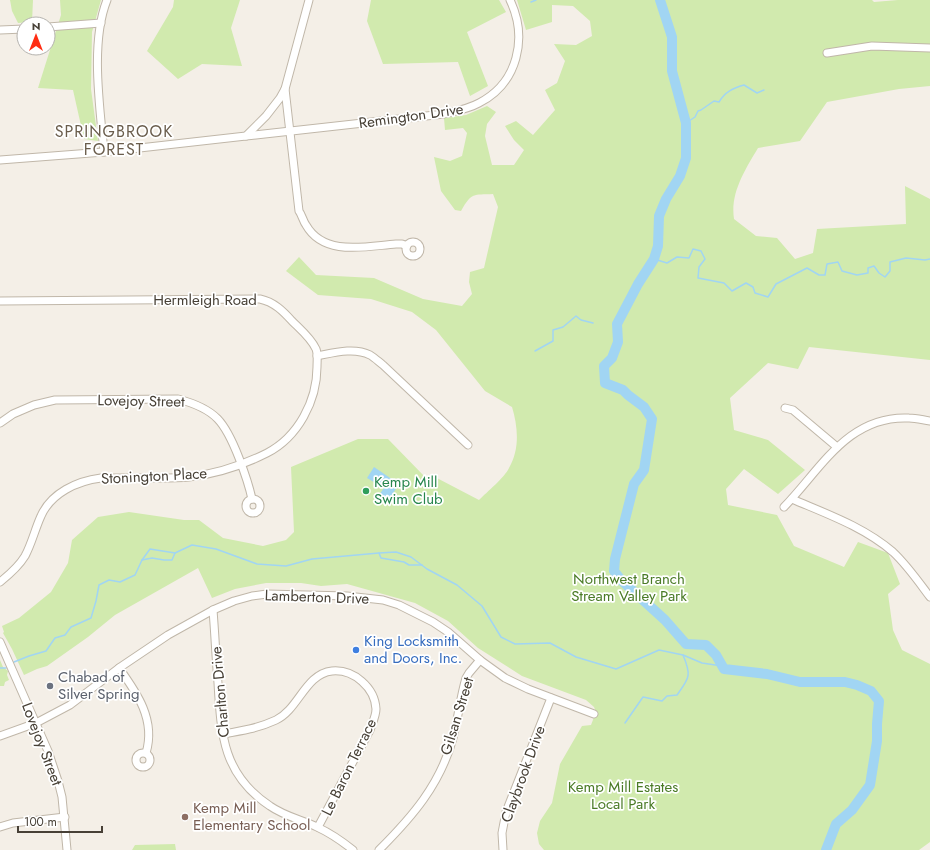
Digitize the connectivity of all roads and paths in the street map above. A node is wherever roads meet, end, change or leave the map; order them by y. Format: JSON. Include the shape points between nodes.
{"nodes":[{"id":1,"x":107,"y":0,"type":"edge"},
{"id":2,"x":309,"y":0,"type":"edge"},
{"id":3,"x":510,"y":0,"type":"edge"},
{"id":4,"x":101,"y":23,"type":"junction"},
{"id":5,"x":56,"y":26,"type":"edge"},
{"id":6,"x":16,"y":29,"type":"edge"},
{"id":7,"x":0,"y":30,"type":"edge"},
{"id":8,"x":930,"y":48,"type":"edge"},
{"id":9,"x":827,"y":53,"type":"dead end"},
{"id":10,"x":285,"y":88,"type":"junction"},
{"id":11,"x":289,"y":131,"type":"junction"},
{"id":12,"x":246,"y":136,"type":"junction"},
{"id":13,"x":104,"y":152,"type":"junction"},
{"id":14,"x":0,"y":160,"type":"edge"},
{"id":15,"x":407,"y":246,"type":"dead end"},
{"id":16,"x":0,"y":301,"type":"edge"},
{"id":17,"x":317,"y":356,"type":"junction"},
{"id":18,"x":785,"y":408,"type":"dead end"},
{"id":19,"x":930,"y":420,"type":"edge"},
{"id":20,"x":0,"y":423,"type":"edge"},
{"id":21,"x":468,"y":445,"type":"dead end"},
{"id":22,"x":837,"y":447,"type":"junction"},
{"id":23,"x":241,"y":464,"type":"junction"},
{"id":24,"x":252,"y":499,"type":"dead end"},
{"id":25,"x":792,"y":499,"type":"junction"},
{"id":26,"x":784,"y":507,"type":"dead end"},
{"id":27,"x":0,"y":582,"type":"edge"},
{"id":28,"x":930,"y":597,"type":"edge"},
{"id":29,"x":213,"y":610,"type":"junction"},
{"id":30,"x":0,"y":642,"type":"edge"},
{"id":31,"x":480,"y":660,"type":"junction"},
{"id":32,"x":119,"y":668,"type":"junction"},
{"id":33,"x":551,"y":698,"type":"junction"},
{"id":34,"x":594,"y":714,"type":"dead end"},
{"id":35,"x":36,"y":723,"type":"junction"},
{"id":36,"x":223,"y":734,"type":"junction"},
{"id":37,"x":0,"y":736,"type":"edge"},
{"id":38,"x":146,"y":753,"type":"dead end"},
{"id":39,"x":64,"y":817,"type":"junction"},
{"id":40,"x":0,"y":827,"type":"edge"},
{"id":41,"x":318,"y":827,"type":"junction"},
{"id":42,"x":67,"y":850,"type":"edge"},
{"id":43,"x":353,"y":850,"type":"edge"},
{"id":44,"x":379,"y":850,"type":"edge"},
{"id":45,"x":503,"y":850,"type":"edge"}],
"edges":[{"from":1,"to":4,"type":"street"},
{"from":2,"to":10,"type":"street"},
{"from":3,"to":11,"type":"street","name":"Remington Drive","via":[[518,26],[517,56],[511,72],[496,93],[480,103],[444,114]]},
{"from":4,"to":5,"type":"street"},
{"from":4,"to":13,"type":"street","via":[[97,52]]},
{"from":6,"to":7,"type":"street"},
{"from":8,"to":9,"type":"street","via":[[872,46]]},
{"from":10,"to":11,"type":"street"},
{"from":10,"to":12,"type":"street","via":[[266,116]]},
{"from":11,"to":12,"type":"street","name":"Remington Drive"},
{"from":11,"to":15,"type":"street","via":[[300,211],[306,226],[315,236],[337,246]]},
{"from":12,"to":13,"type":"street","name":"Remington Drive"},
{"from":13,"to":14,"type":"street","name":"Remington Drive"},
{"from":16,"to":17,"type":"street","name":"Hermleigh Road","via":[[260,299],[274,304],[310,339]]},
{"from":17,"to":21,"type":"street","via":[[346,351],[364,352],[371,356]]},
{"from":17,"to":23,"type":"street","name":"Stonington Place","via":[[314,391],[301,421],[276,447]]},
{"from":18,"to":22,"type":"street","via":[[793,410]]},
{"from":19,"to":22,"type":"street","via":[[908,418],[872,424],[856,431]]},
{"from":20,"to":23,"type":"street","name":"Lovejoy Street","via":[[34,405],[54,400],[178,399],[198,405],[219,420],[233,442]]},
{"from":22,"to":25,"type":"street"},
{"from":23,"to":24,"type":"street","name":"Lovejoy Street"},
{"from":23,"to":27,"type":"street","name":"Stonington Place","via":[[214,473],[188,477],[101,478],[75,484],[50,503],[42,514],[25,555],[13,571]]},
{"from":25,"to":26,"type":"street"},
{"from":25,"to":28,"type":"street","via":[[872,536],[906,565]]},
{"from":29,"to":31,"type":"street","name":"Lamberton Drive","via":[[234,601],[267,594],[347,596],[383,600],[399,604],[433,622]]},
{"from":29,"to":32,"type":"street","name":"Lamberton Drive","via":[[168,635]]},
{"from":29,"to":36,"type":"street","name":"Charlton Drive"},
{"from":30,"to":35,"type":"street","name":"Lovejoy Street"},
{"from":31,"to":33,"type":"street","name":"Lamberton Drive","via":[[506,678]]},
{"from":31,"to":44,"type":"street","name":"Gilsan Street","via":[[466,678],[452,740],[432,786],[419,807]]},
{"from":32,"to":35,"type":"street","name":"Lamberton Drive","via":[[70,705]]},
{"from":32,"to":38,"type":"street","via":[[144,709],[149,735]]},
{"from":33,"to":34,"type":"street","name":"Lamberton Drive"},
{"from":33,"to":45,"type":"street","name":"Claybrook Drive","via":[[506,812],[502,833]]},
{"from":35,"to":37,"type":"street","name":"Lamberton Drive"},
{"from":35,"to":39,"type":"street","name":"Lovejoy Street","via":[[58,781]]},
{"from":36,"to":41,"type":"street","name":"Charlton Drive","via":[[230,760],[251,792],[271,807]]},
{"from":36,"to":41,"type":"street","name":"Le Baron Terrace","via":[[258,727],[277,719],[295,704],[309,683],[332,671],[350,674],[365,683],[374,699],[376,709],[370,730]]},
{"from":39,"to":40,"type":"street"},
{"from":39,"to":42,"type":"street","name":"Lovejoy Street"},
{"from":41,"to":43,"type":"street","name":"Charlton Drive"}]}
